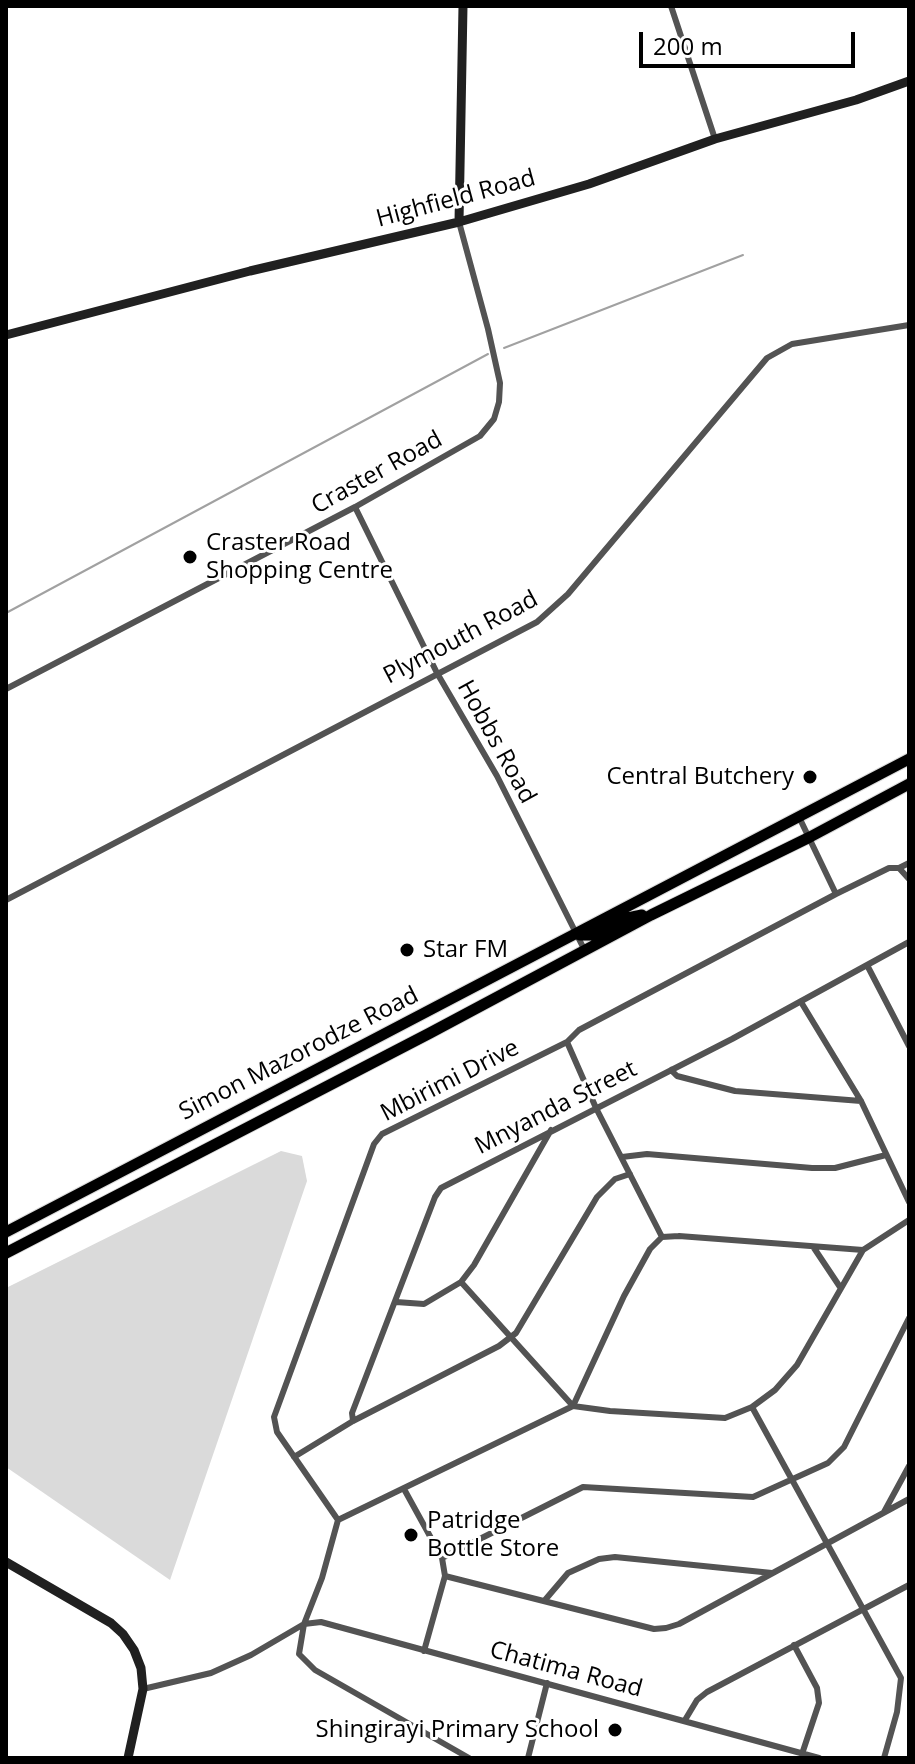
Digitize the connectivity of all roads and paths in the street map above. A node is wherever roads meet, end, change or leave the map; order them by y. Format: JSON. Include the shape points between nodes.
{"nodes":[{"id":1,"x":463,"y":6,"type":"edge"},
{"id":2,"x":671,"y":6,"type":"edge"},
{"id":3,"x":909,"y":81,"type":"edge"},
{"id":4,"x":715,"y":139,"type":"junction"},
{"id":5,"x":459,"y":222,"type":"junction"},
{"id":6,"x":909,"y":325,"type":"edge"},
{"id":7,"x":6,"y":335,"type":"edge"},
{"id":8,"x":355,"y":507,"type":"junction"},
{"id":9,"x":437,"y":673,"type":"junction"},
{"id":10,"x":6,"y":689,"type":"edge"},
{"id":11,"x":909,"y":759,"type":"edge"},
{"id":12,"x":909,"y":784,"type":"edge"},
{"id":13,"x":799,"y":817,"type":"junction"},
{"id":14,"x":810,"y":837,"type":"junction"},
{"id":15,"x":909,"y":863,"type":"edge"},
{"id":16,"x":899,"y":868,"type":"junction"},
{"id":17,"x":909,"y":879,"type":"edge"},
{"id":18,"x":836,"y":894,"type":"junction"},
{"id":19,"x":6,"y":900,"type":"edge"},
{"id":20,"x":651,"y":915,"type":"junction"},
{"id":21,"x":577,"y":934,"type":"junction"},
{"id":22,"x":909,"y":942,"type":"edge"},
{"id":23,"x":585,"y":951,"type":"junction"},
{"id":24,"x":867,"y":965,"type":"junction"},
{"id":25,"x":801,"y":1002,"type":"junction"},
{"id":26,"x":567,"y":1042,"type":"junction"},
{"id":27,"x":909,"y":1046,"type":"edge"},
{"id":28,"x":671,"y":1070,"type":"junction"},
{"id":29,"x":861,"y":1101,"type":"junction"},
{"id":30,"x":596,"y":1108,"type":"junction"},
{"id":31,"x":551,"y":1130,"type":"junction"},
{"id":32,"x":886,"y":1155,"type":"junction"},
{"id":33,"x":622,"y":1157,"type":"junction"},
{"id":34,"x":630,"y":1174,"type":"junction"},
{"id":35,"x":909,"y":1202,"type":"edge"},
{"id":36,"x":909,"y":1220,"type":"edge"},
{"id":37,"x":6,"y":1232,"type":"edge"},
{"id":38,"x":662,"y":1237,"type":"junction"},
{"id":39,"x":814,"y":1248,"type":"junction"},
{"id":40,"x":863,"y":1250,"type":"junction"},
{"id":41,"x":6,"y":1253,"type":"edge"},
{"id":42,"x":461,"y":1282,"type":"junction"},
{"id":43,"x":840,"y":1287,"type":"junction"},
{"id":44,"x":396,"y":1302,"type":"junction"},
{"id":45,"x":909,"y":1318,"type":"edge"},
{"id":46,"x":511,"y":1337,"type":"junction"},
{"id":47,"x":573,"y":1406,"type":"junction"},
{"id":48,"x":752,"y":1407,"type":"junction"},
{"id":49,"x":353,"y":1421,"type":"junction"},
{"id":50,"x":294,"y":1457,"type":"junction"},
{"id":51,"x":909,"y":1466,"type":"edge"},
{"id":52,"x":793,"y":1480,"type":"junction"},
{"id":53,"x":404,"y":1489,"type":"junction"},
{"id":54,"x":909,"y":1499,"type":"edge"},
{"id":55,"x":884,"y":1512,"type":"junction"},
{"id":56,"x":338,"y":1520,"type":"junction"},
{"id":57,"x":828,"y":1542,"type":"junction"},
{"id":58,"x":442,"y":1558,"type":"junction"},
{"id":59,"x":6,"y":1562,"type":"edge"},
{"id":60,"x":772,"y":1573,"type":"junction"},
{"id":61,"x":445,"y":1576,"type":"junction"},
{"id":62,"x":909,"y":1585,"type":"edge"},
{"id":63,"x":545,"y":1600,"type":"junction"},
{"id":64,"x":864,"y":1609,"type":"junction"},
{"id":65,"x":304,"y":1624,"type":"junction"},
{"id":66,"x":794,"y":1645,"type":"junction"},
{"id":67,"x":424,"y":1651,"type":"junction"},
{"id":68,"x":547,"y":1683,"type":"junction"},
{"id":69,"x":143,"y":1689,"type":"junction"},
{"id":70,"x":685,"y":1720,"type":"junction"},
{"id":71,"x":802,"y":1754,"type":"junction"},
{"id":72,"x":128,"y":1758,"type":"edge"},
{"id":73,"x":469,"y":1758,"type":"edge"},
{"id":74,"x":528,"y":1758,"type":"edge"},
{"id":75,"x":819,"y":1758,"type":"edge"},
{"id":76,"x":884,"y":1758,"type":"edge"}],
"edges":[{"from":1,"to":5,"type":"street"},
{"from":2,"to":4,"type":"street"},
{"from":3,"to":4,"type":"street","name":"Highfield Road"},
{"from":4,"to":5,"type":"street","name":"Highfield Road"},
{"from":5,"to":7,"type":"street","name":"Highfield Road"},
{"from":5,"to":8,"type":"street","name":"Craster Road","via":[[500,383],[494,419],[480,436]]},
{"from":6,"to":9,"type":"street","name":"Plymouth Road","via":[[792,344],[767,358],[551,612]]},
{"from":8,"to":9,"type":"street","name":"Hobbs Road"},
{"from":8,"to":10,"type":"street","name":"Craster Road"},
{"from":9,"to":19,"type":"street","name":"Plymouth Road"},
{"from":9,"to":21,"type":"street","name":"Hobbs Road","via":[[497,776]]},
{"from":11,"to":13,"type":"highway","name":"Simon Mazorodze Road"},
{"from":12,"to":14,"type":"highway","name":"Simon Mazorodze Road"},
{"from":13,"to":14,"type":"street"},
{"from":13,"to":21,"type":"highway","name":"Simon Mazorodze Road"},
{"from":14,"to":18,"type":"street"},
{"from":14,"to":20,"type":"highway","name":"Simon Mazorodze Road"},
{"from":15,"to":16,"type":"street","name":"Mbirimi Drive"},
{"from":16,"to":17,"type":"street"},
{"from":16,"to":18,"type":"street","name":"Mbirimi Drive"},
{"from":18,"to":26,"type":"street","name":"Mbirimi Drive","via":[[579,1030]]},
{"from":20,"to":21,"type":"highway","via":[[623,919],[594,935]]},
{"from":20,"to":23,"type":"highway","name":"Simon Mazorodze Road"},
{"from":21,"to":23,"type":"street","name":"Hobbs Road"},
{"from":21,"to":37,"type":"highway","name":"Simon Mazorodze Road"},
{"from":22,"to":24,"type":"street","name":"Mnyanda Street"},
{"from":23,"to":41,"type":"highway","name":"Simon Mazorodze Road"},
{"from":24,"to":25,"type":"street","name":"Mnyanda Street"},
{"from":24,"to":27,"type":"street"},
{"from":25,"to":28,"type":"street","name":"Mnyanda Street"},
{"from":25,"to":29,"type":"street"},
{"from":26,"to":30,"type":"street"},
{"from":26,"to":50,"type":"street","name":"Mbirimi Drive","via":[[382,1134],[374,1144],[274,1417],[277,1432]]},
{"from":28,"to":29,"type":"street","via":[[735,1091]]},
{"from":28,"to":30,"type":"street","name":"Mnyanda Street"},
{"from":29,"to":32,"type":"street"},
{"from":30,"to":31,"type":"street","name":"Mnyanda Street"},
{"from":30,"to":33,"type":"street"},
{"from":31,"to":42,"type":"street"},
{"from":31,"to":44,"type":"street","name":"Mnyanda Street","via":[[441,1188]]},
{"from":32,"to":33,"type":"street","via":[[835,1168],[647,1154]]},
{"from":32,"to":35,"type":"street"},
{"from":33,"to":34,"type":"street"},
{"from":34,"to":38,"type":"street"},
{"from":34,"to":46,"type":"street","via":[[615,1179],[597,1197]]},
{"from":36,"to":40,"type":"street"},
{"from":38,"to":39,"type":"street"},
{"from":38,"to":47,"type":"street","via":[[639,1268]]},
{"from":39,"to":40,"type":"street"},
{"from":39,"to":43,"type":"street"},
{"from":40,"to":43,"type":"street"},
{"from":42,"to":44,"type":"street","via":[[424,1304]]},
{"from":42,"to":46,"type":"street"},
{"from":43,"to":48,"type":"street","via":[[797,1365]]},
{"from":44,"to":49,"type":"street","name":"Mnyanda Street"},
{"from":45,"to":52,"type":"street","via":[[844,1447],[828,1463]]},
{"from":46,"to":47,"type":"street"},
{"from":46,"to":49,"type":"street"},
{"from":47,"to":48,"type":"street","via":[[725,1418]]},
{"from":47,"to":53,"type":"street"},
{"from":48,"to":52,"type":"street"},
{"from":49,"to":50,"type":"street"},
{"from":50,"to":56,"type":"street","name":"Mbirimi Drive"},
{"from":51,"to":55,"type":"street"},
{"from":52,"to":57,"type":"street"},
{"from":52,"to":58,"type":"street","via":[[753,1497],[583,1487]]},
{"from":53,"to":56,"type":"street"},
{"from":53,"to":58,"type":"street"},
{"from":54,"to":55,"type":"street"},
{"from":55,"to":57,"type":"street"},
{"from":56,"to":65,"type":"street"},
{"from":57,"to":60,"type":"street"},
{"from":57,"to":64,"type":"street"},
{"from":58,"to":61,"type":"street"},
{"from":59,"to":69,"type":"street","via":[[123,1634],[141,1668]]},
{"from":60,"to":63,"type":"street","via":[[615,1557],[568,1573]]},
{"from":60,"to":63,"type":"street","via":[[666,1628]]},
{"from":61,"to":63,"type":"street"},
{"from":61,"to":67,"type":"street"},
{"from":62,"to":64,"type":"street"},
{"from":64,"to":66,"type":"street"},
{"from":64,"to":76,"type":"street","via":[[901,1678]]},
{"from":65,"to":67,"type":"street","name":"Chatima Road","via":[[321,1622]]},
{"from":65,"to":69,"type":"street","via":[[211,1673]]},
{"from":65,"to":73,"type":"street","via":[[299,1654],[315,1670]]},
{"from":66,"to":70,"type":"street","via":[[707,1692]]},
{"from":66,"to":71,"type":"street","via":[[817,1688],[819,1703]]},
{"from":67,"to":68,"type":"street","name":"Chatima Road"},
{"from":68,"to":70,"type":"street","name":"Chatima Road"},
{"from":68,"to":74,"type":"street"},
{"from":69,"to":72,"type":"street"},
{"from":70,"to":71,"type":"street","name":"Chatima Road"},
{"from":71,"to":75,"type":"street","name":"Chatima Road"}]}
